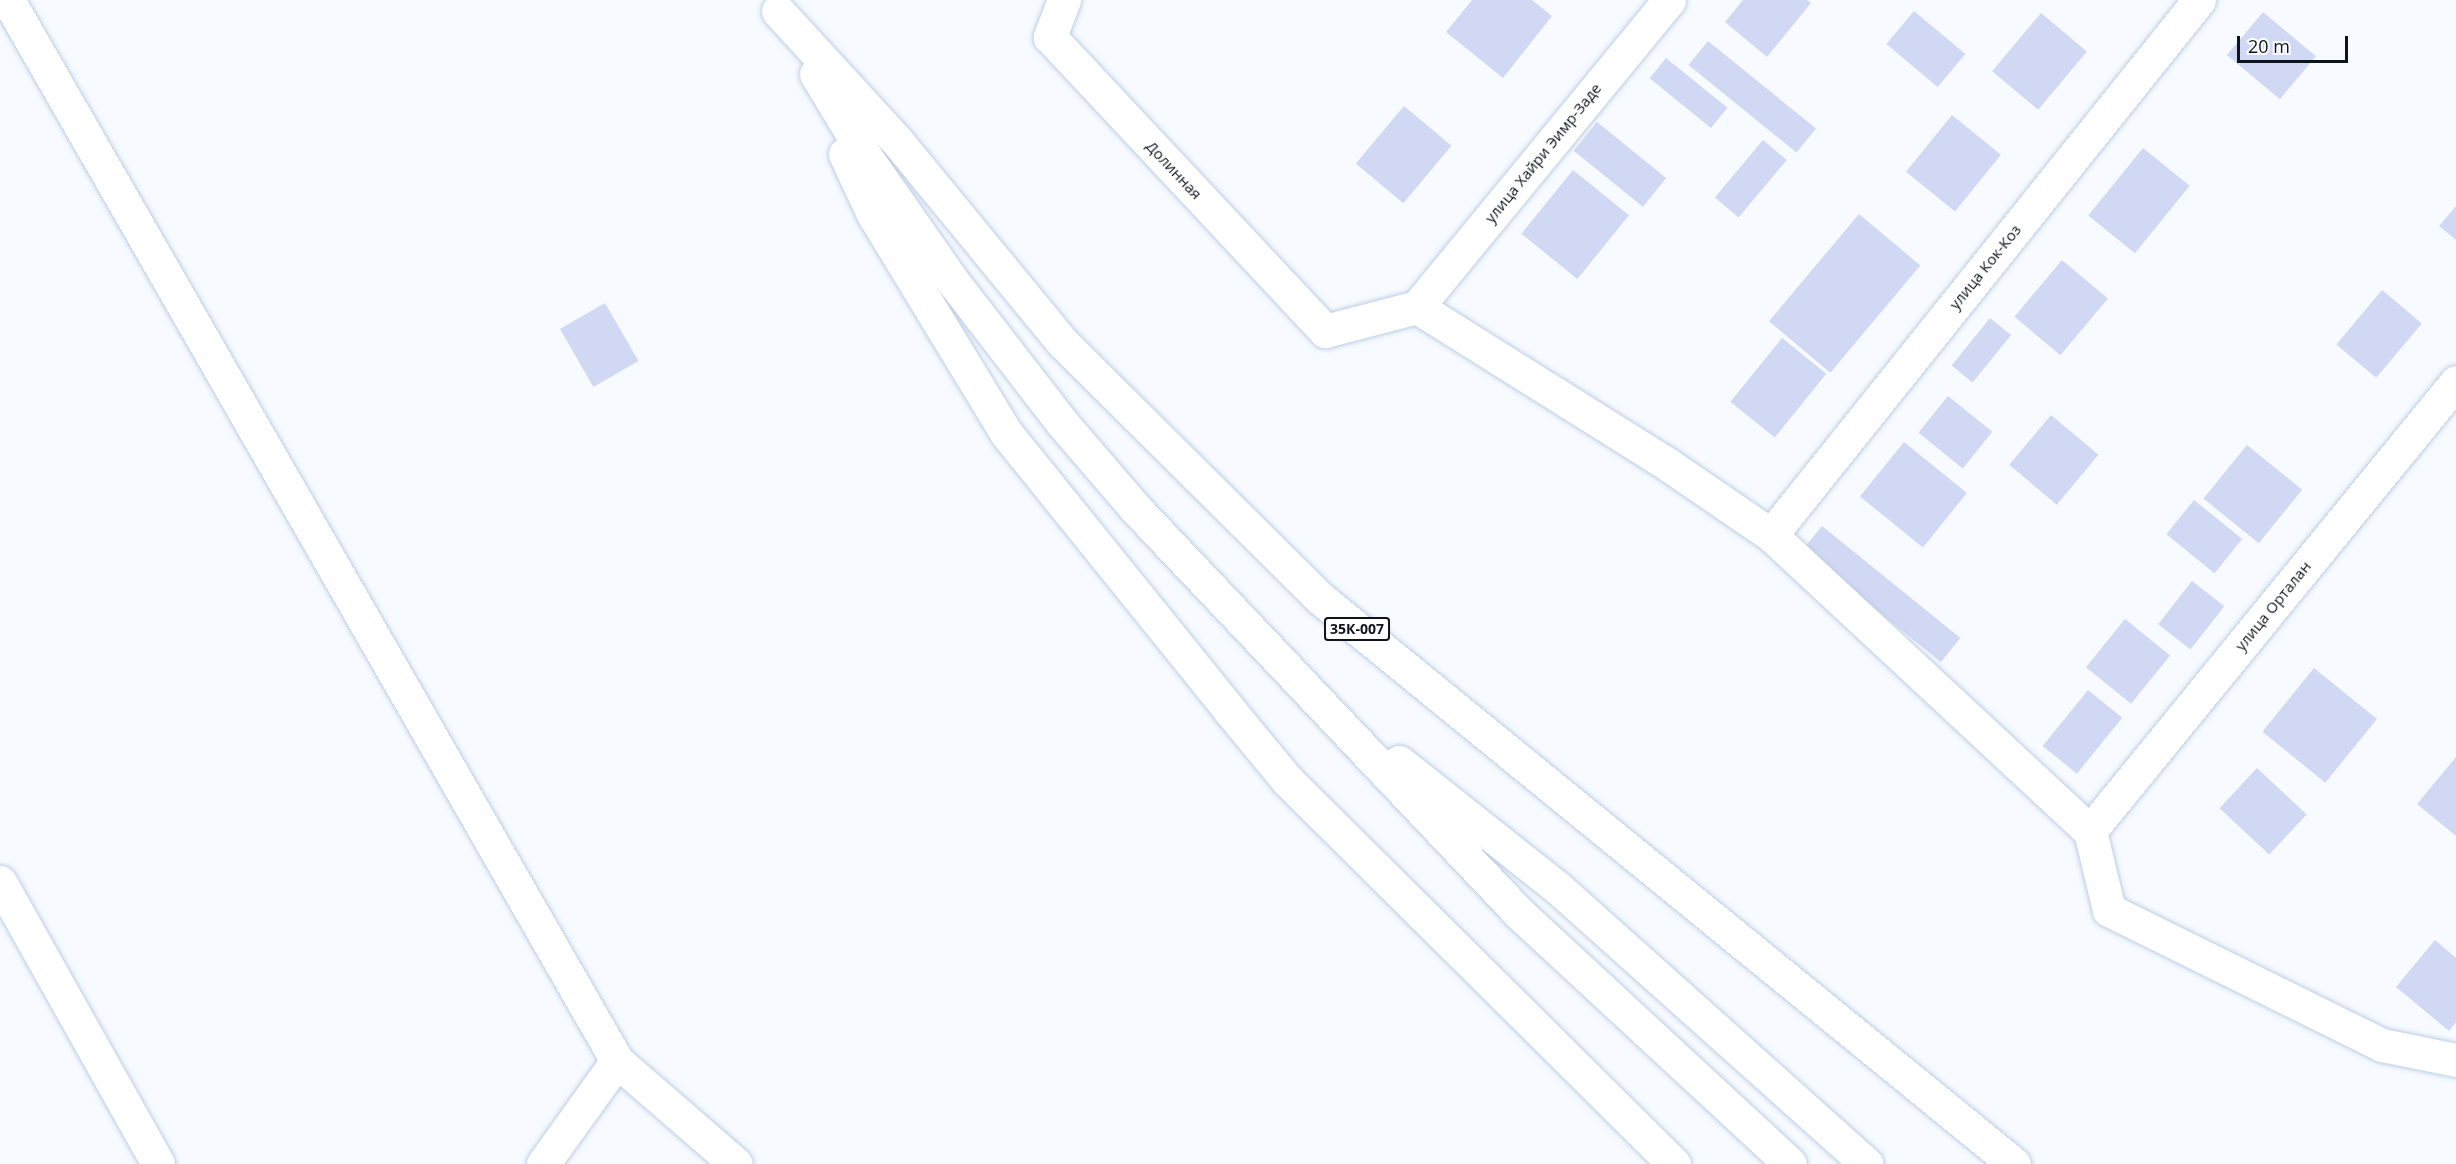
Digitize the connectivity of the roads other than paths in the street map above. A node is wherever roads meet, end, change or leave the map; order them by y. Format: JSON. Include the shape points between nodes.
{"nodes":[{"id":1,"x":8,"y":0,"type":"edge"},
{"id":2,"x":1064,"y":0,"type":"edge"},
{"id":3,"x":1668,"y":0,"type":"edge"},
{"id":4,"x":2199,"y":0,"type":"edge"},
{"id":5,"x":775,"y":6,"type":"edge"},
{"id":6,"x":1418,"y":307,"type":"junction"},
{"id":7,"x":2456,"y":382,"type":"edge"},
{"id":8,"x":1771,"y":535,"type":"junction"},
{"id":9,"x":1306,"y":687,"type":"junction"},
{"id":10,"x":2090,"y":831,"type":"junction"},
{"id":11,"x":0,"y":882,"type":"edge"},
{"id":12,"x":2456,"y":1059,"type":"edge"},
{"id":13,"x":617,"y":1061,"type":"junction"},
{"id":14,"x":158,"y":1164,"type":"edge"},
{"id":15,"x":543,"y":1164,"type":"edge"},
{"id":16,"x":736,"y":1164,"type":"edge"},
{"id":17,"x":1674,"y":1164,"type":"edge"},
{"id":18,"x":1790,"y":1164,"type":"edge"},
{"id":19,"x":1867,"y":1164,"type":"edge"},
{"id":20,"x":2014,"y":1164,"type":"edge"}],
"edges":[{"from":1,"to":13,"type":"main road"},
{"from":2,"to":6,"type":"main road","name":"Долинная","via":[[1050,37],[1324,331]]},
{"from":3,"to":6,"type":"main road","name":"улица Хайри Эимр-Заде"},
{"from":4,"to":8,"type":"main road","name":"улица Кок-Коз"},
{"from":5,"to":9,"type":"main road","via":[[866,157],[951,279],[1063,424],[1136,509]]},
{"from":5,"to":17,"type":"main road","via":[[873,214],[1006,433],[1288,781]]},
{"from":5,"to":20,"type":"main road","number":"35К-007","via":[[897,141],[1063,343],[1321,599]]},
{"from":6,"to":8,"type":"main road","via":[[1671,466]]},
{"from":7,"to":10,"type":"main road","name":"улица Орталан"},
{"from":8,"to":10,"type":"main road"},
{"from":9,"to":18,"type":"main road","via":[[1519,913]]},
{"from":9,"to":19,"type":"main road","via":[[1558,888]]},
{"from":10,"to":12,"type":"main road","via":[[2109,910],[2382,1045]]},
{"from":11,"to":14,"type":"main road"},
{"from":13,"to":15,"type":"main road"},
{"from":13,"to":16,"type":"main road"}]}
